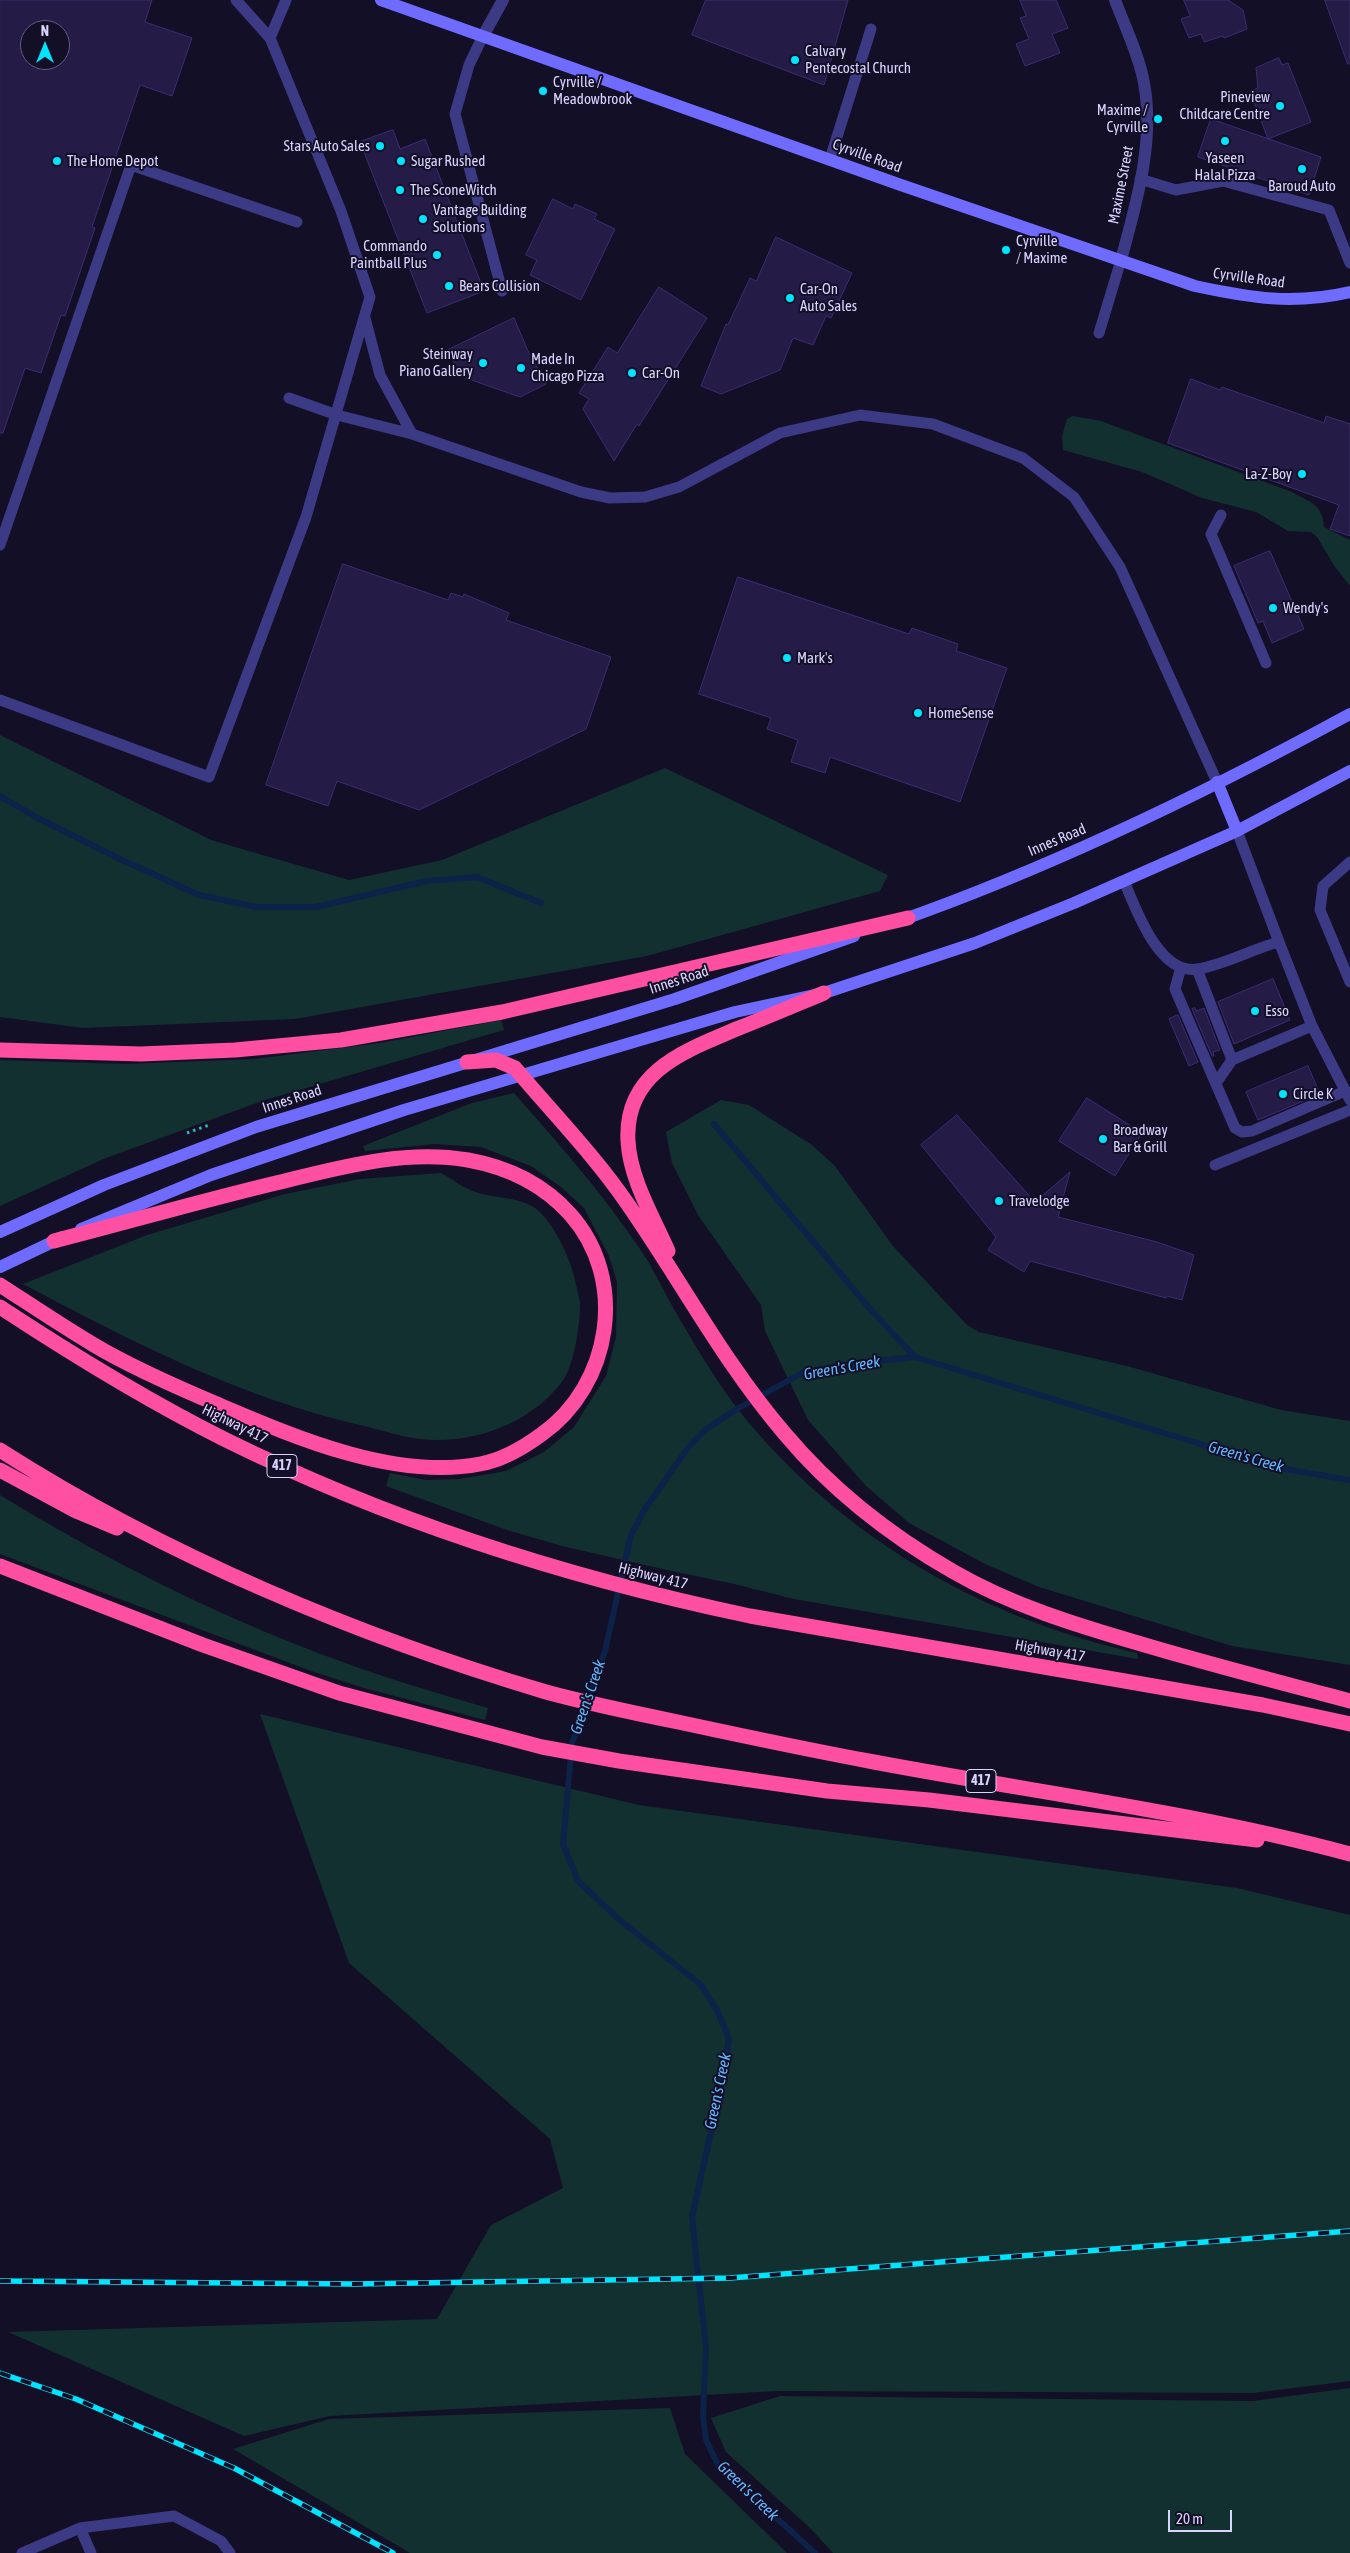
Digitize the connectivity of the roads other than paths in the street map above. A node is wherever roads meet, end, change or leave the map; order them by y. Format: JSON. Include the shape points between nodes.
{"nodes":[{"id":1,"x":236,"y":0,"type":"edge"},
{"id":2,"x":286,"y":0,"type":"edge"},
{"id":3,"x":381,"y":0,"type":"edge"},
{"id":4,"x":504,"y":0,"type":"edge"},
{"id":5,"x":1115,"y":0,"type":"edge"},
{"id":6,"x":871,"y":29,"type":"dead end"},
{"id":7,"x":484,"y":36,"type":"junction"},
{"id":8,"x":270,"y":38,"type":"junction"},
{"id":9,"x":830,"y":159,"type":"junction"},
{"id":10,"x":1140,"y":180,"type":"junction"},
{"id":11,"x":297,"y":222,"type":"dead end"},
{"id":12,"x":1121,"y":260,"type":"junction"},
{"id":13,"x":1350,"y":263,"type":"edge"},
{"id":14,"x":502,"y":291,"type":"dead end"},
{"id":15,"x":1350,"y":292,"type":"edge"},
{"id":16,"x":365,"y":317,"type":"junction"},
{"id":17,"x":1099,"y":333,"type":"dead end"},
{"id":18,"x":289,"y":398,"type":"dead end"},
{"id":19,"x":337,"y":415,"type":"junction"},
{"id":20,"x":412,"y":434,"type":"junction"},
{"id":21,"x":1222,"y":515,"type":"dead end"},
{"id":22,"x":0,"y":545,"type":"edge"},
{"id":23,"x":1266,"y":663,"type":"dead end"},
{"id":24,"x":0,"y":700,"type":"edge"},
{"id":25,"x":1350,"y":714,"type":"edge"},
{"id":26,"x":1350,"y":771,"type":"edge"},
{"id":27,"x":1217,"y":782,"type":"junction"},
{"id":28,"x":1238,"y":831,"type":"junction"},
{"id":29,"x":1350,"y":862,"type":"edge"},
{"id":30,"x":1124,"y":881,"type":"junction"},
{"id":31,"x":908,"y":918,"type":"junction"},
{"id":32,"x":1279,"y":942,"type":"junction"},
{"id":33,"x":1181,"y":967,"type":"junction"},
{"id":34,"x":1197,"y":969,"type":"junction"},
{"id":35,"x":1350,"y":982,"type":"edge"},
{"id":36,"x":824,"y":993,"type":"junction"},
{"id":37,"x":1312,"y":1026,"type":"junction"},
{"id":38,"x":0,"y":1050,"type":"edge"},
{"id":39,"x":1232,"y":1060,"type":"junction"},
{"id":40,"x":468,"y":1062,"type":"junction"},
{"id":41,"x":520,"y":1075,"type":"junction"},
{"id":42,"x":1216,"y":1083,"type":"junction"},
{"id":43,"x":1348,"y":1095,"type":"edge"},
{"id":44,"x":1350,"y":1110,"type":"edge"},
{"id":45,"x":1216,"y":1165,"type":"dead end"},
{"id":46,"x":0,"y":1232,"type":"edge"},
{"id":47,"x":54,"y":1241,"type":"junction"},
{"id":48,"x":0,"y":1267,"type":"edge"},
{"id":49,"x":0,"y":1285,"type":"edge"},
{"id":50,"x":690,"y":1298,"type":"junction"},
{"id":51,"x":0,"y":1307,"type":"edge"},
{"id":52,"x":0,"y":1450,"type":"edge"},
{"id":53,"x":0,"y":1470,"type":"edge"},
{"id":54,"x":0,"y":1566,"type":"edge"},
{"id":55,"x":235,"y":1575,"type":"junction"},
{"id":56,"x":1350,"y":1701,"type":"edge"},
{"id":57,"x":1350,"y":1724,"type":"edge"},
{"id":58,"x":1344,"y":1853,"type":"edge"},
{"id":59,"x":80,"y":2528,"type":"junction"},
{"id":60,"x":22,"y":2553,"type":"edge"},
{"id":61,"x":91,"y":2553,"type":"edge"},
{"id":62,"x":230,"y":2553,"type":"edge"}],
"edges":[{"from":1,"to":8,"type":"lane"},
{"from":2,"to":8,"type":"lane"},
{"from":3,"to":7,"type":"main road","name":"Cyrville Road"},
{"from":4,"to":7,"type":"street"},
{"from":5,"to":10,"type":"street","name":"Maxime Street","via":[[1144,83],[1147,130]]},
{"from":6,"to":9,"type":"lane"},
{"from":7,"to":9,"type":"main road","name":"Cyrville Road"},
{"from":7,"to":14,"type":"lane","via":[[470,65],[455,114]]},
{"from":8,"to":16,"type":"lane","via":[[341,211],[370,297]]},
{"from":9,"to":12,"type":"main road","name":"Cyrville Road"},
{"from":10,"to":12,"type":"street","name":"Maxime Street","via":[[1135,212]]},
{"from":10,"to":13,"type":"lane","via":[[1176,190],[1224,181],[1329,210]]},
{"from":11,"to":22,"type":"lane","via":[[131,165]]},
{"from":12,"to":15,"type":"main road","name":"Cyrville Road","via":[[1195,286],[1243,297],[1292,301]]},
{"from":12,"to":17,"type":"lane"},
{"from":16,"to":19,"type":"lane"},
{"from":16,"to":20,"type":"lane","via":[[380,375]]},
{"from":18,"to":19,"type":"lane"},
{"from":19,"to":20,"type":"lane"},
{"from":19,"to":24,"type":"lane","via":[[306,517],[210,777]]},
{"from":20,"to":27,"type":"lane","via":[[581,492],[634,499],[679,487],[780,434],[860,415],[933,424],[1023,458],[1074,497],[1120,567]]},
{"from":21,"to":23,"type":"lane","via":[[1211,534]]},
{"from":25,"to":27,"type":"main road","name":"Innes Road"},
{"from":26,"to":28,"type":"main road"},
{"from":27,"to":28,"type":"main road"},
{"from":27,"to":31,"type":"main road","name":"Innes Road","via":[[1105,837]]},
{"from":28,"to":30,"type":"main road"},
{"from":28,"to":32,"type":"lane"},
{"from":29,"to":35,"type":"lane","via":[[1323,886],[1320,910]]},
{"from":30,"to":33,"type":"lane","via":[[1157,949]]},
{"from":30,"to":36,"type":"main road","via":[[975,943]]},
{"from":31,"to":38,"type":"highway","via":[[512,1010],[341,1040],[235,1050],[141,1054]]},
{"from":31,"to":40,"type":"main road","name":"Innes Road","via":[[675,999]]},
{"from":32,"to":34,"type":"lane"},
{"from":32,"to":37,"type":"lane"},
{"from":33,"to":34,"type":"lane"},
{"from":33,"to":42,"type":"lane","via":[[1175,989]]},
{"from":34,"to":39,"type":"lane"},
{"from":36,"to":41,"type":"main road","via":[[736,1012]]},
{"from":36,"to":50,"type":"highway","via":[[673,1058],[650,1076],[635,1100],[629,1128],[630,1154],[647,1203]]},
{"from":37,"to":39,"type":"lane"},
{"from":37,"to":43,"type":"lane"},
{"from":39,"to":42,"type":"lane"},
{"from":40,"to":41,"type":"highway","via":[[496,1060],[514,1068]]},
{"from":40,"to":46,"type":"main road","name":"Innes Road","via":[[228,1137],[24,1219]]},
{"from":41,"to":47,"type":"main road","via":[[211,1175]]},
{"from":41,"to":50,"type":"highway","via":[[625,1200]]},
{"from":42,"to":43,"type":"lane","via":[[1235,1128],[1242,1132]]},
{"from":44,"to":45,"type":"lane"},
{"from":47,"to":48,"type":"main road"},
{"from":47,"to":49,"type":"highway","via":[[342,1167],[410,1157],[467,1160],[520,1176],[548,1194],[571,1216],[589,1242],[597,1261],[606,1305],[604,1337],[595,1369],[579,1399],[540,1435],[512,1453],[480,1464],[419,1466],[312,1441],[191,1393],[96,1346]]},
{"from":50,"to":56,"type":"highway","via":[[731,1362],[785,1434],[819,1471],[879,1523],[927,1556],[982,1586],[1042,1612],[1113,1636]]},
{"from":51,"to":57,"type":"highway","name":"Highway 417","number":"417","via":[[159,1404],[295,1472],[382,1509],[586,1577],[665,1598],[808,1627],[1255,1704]]},
{"from":52,"to":55,"type":"highway","number":"417","via":[[84,1500]]},
{"from":53,"to":55,"type":"highway","via":[[74,1510]]},
{"from":54,"to":58,"type":"highway","via":[[238,1658],[339,1693],[542,1747],[827,1791],[1006,1809]]},
{"from":55,"to":58,"type":"highway","number":"417","via":[[355,1626],[549,1693],[874,1762],[1211,1820]]},
{"from":59,"to":60,"type":"lane"},
{"from":59,"to":61,"type":"lane"},
{"from":59,"to":62,"type":"lane","via":[[174,2516],[222,2541]]}]}
